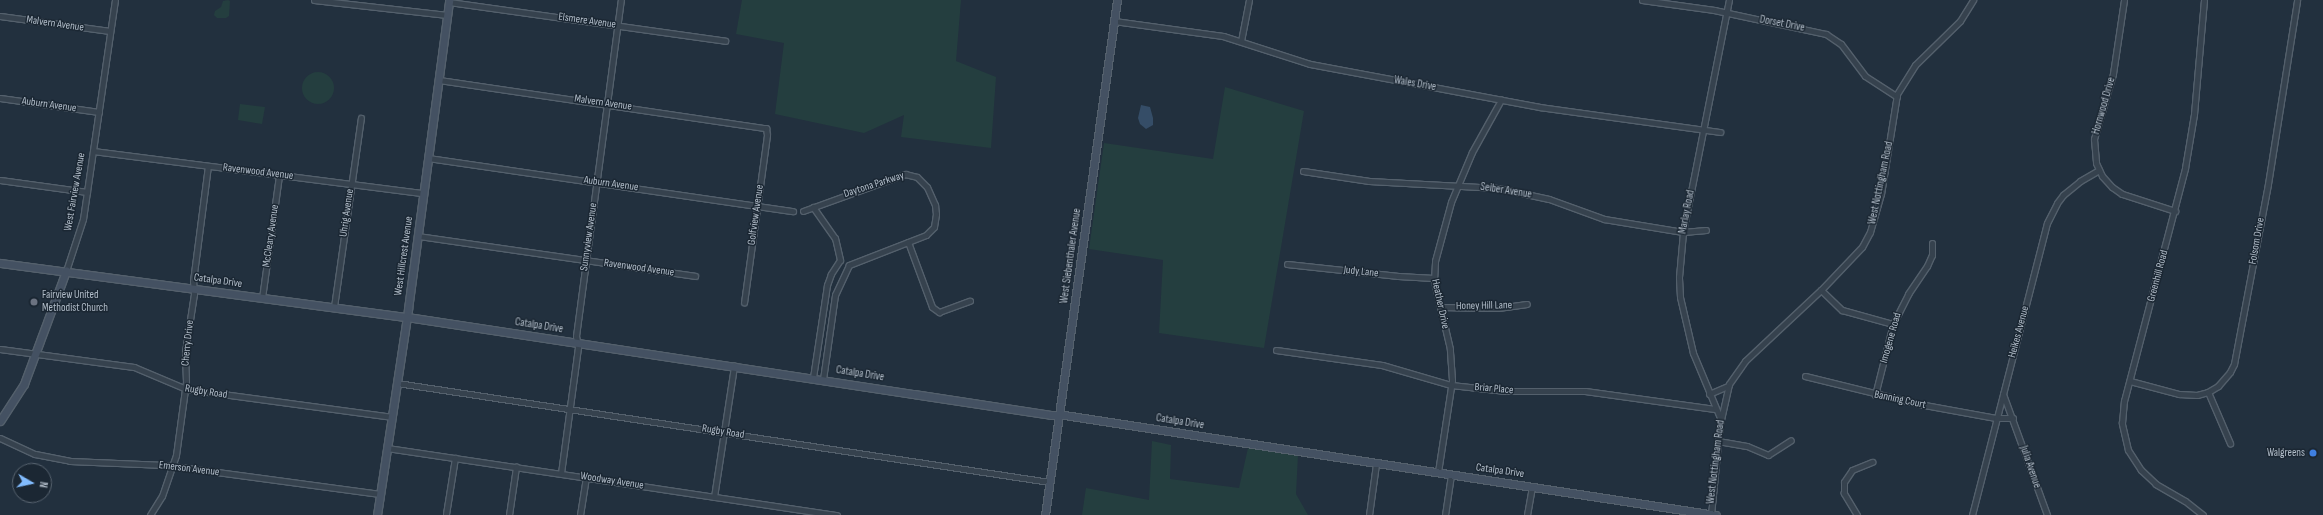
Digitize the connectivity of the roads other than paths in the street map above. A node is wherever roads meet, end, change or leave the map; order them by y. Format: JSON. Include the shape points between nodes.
{"nodes":[{"id":1,"x":115,"y":0,"type":"edge"},
{"id":2,"x":314,"y":0,"type":"edge"},
{"id":3,"x":621,"y":0,"type":"edge"},
{"id":4,"x":1117,"y":0,"type":"edge"},
{"id":5,"x":1249,"y":0,"type":"edge"},
{"id":6,"x":1642,"y":0,"type":"edge"},
{"id":7,"x":1729,"y":0,"type":"edge"},
{"id":8,"x":1973,"y":0,"type":"edge"},
{"id":9,"x":2124,"y":0,"type":"edge"},
{"id":10,"x":2204,"y":0,"type":"edge"},
{"id":11,"x":2297,"y":0,"type":"edge"},
{"id":12,"x":449,"y":1,"type":"edge"},
{"id":13,"x":1727,"y":13,"type":"junction"},
{"id":14,"x":447,"y":15,"type":"junction"},
{"id":15,"x":0,"y":16,"type":"edge"},
{"id":16,"x":1114,"y":21,"type":"junction"},
{"id":17,"x":618,"y":25,"type":"junction"},
{"id":18,"x":110,"y":31,"type":"junction"},
{"id":19,"x":725,"y":41,"type":"dead end"},
{"id":20,"x":1242,"y":41,"type":"junction"},
{"id":21,"x":439,"y":80,"type":"junction"},
{"id":22,"x":1897,"y":97,"type":"junction"},
{"id":23,"x":0,"y":98,"type":"edge"},
{"id":24,"x":1501,"y":100,"type":"junction"},
{"id":25,"x":608,"y":104,"type":"junction"},
{"id":26,"x":99,"y":112,"type":"junction"},
{"id":27,"x":360,"y":118,"type":"dead end"},
{"id":28,"x":767,"y":129,"type":"joint"},
{"id":29,"x":1703,"y":130,"type":"junction"},
{"id":30,"x":1720,"y":132,"type":"dead end"},
{"id":31,"x":93,"y":151,"type":"junction"},
{"id":32,"x":428,"y":158,"type":"junction"},
{"id":33,"x":208,"y":166,"type":"junction"},
{"id":34,"x":2099,"y":170,"type":"junction"},
{"id":35,"x":1303,"y":171,"type":"dead end"},
{"id":36,"x":279,"y":175,"type":"junction"},
{"id":37,"x":0,"y":180,"type":"edge"},
{"id":38,"x":597,"y":182,"type":"junction"},
{"id":39,"x":351,"y":184,"type":"junction"},
{"id":40,"x":1458,"y":186,"type":"junction"},
{"id":41,"x":87,"y":192,"type":"junction"},
{"id":42,"x":423,"y":193,"type":"junction"},
{"id":43,"x":757,"y":205,"type":"junction"},
{"id":44,"x":813,"y":207,"type":"junction"},
{"id":45,"x":2175,"y":210,"type":"junction"},
{"id":46,"x":793,"y":211,"type":"dead end"},
{"id":47,"x":803,"y":211,"type":"dead end"},
{"id":48,"x":1706,"y":230,"type":"dead end"},
{"id":49,"x":1683,"y":232,"type":"junction"},
{"id":50,"x":418,"y":236,"type":"junction"},
{"id":51,"x":908,"y":242,"type":"junction"},
{"id":52,"x":1932,"y":243,"type":"dead end"},
{"id":53,"x":586,"y":260,"type":"junction"},
{"id":54,"x":840,"y":260,"type":"junction"},
{"id":55,"x":0,"y":262,"type":"edge"},
{"id":56,"x":1288,"y":264,"type":"dead end"},
{"id":57,"x":849,"y":265,"type":"junction"},
{"id":58,"x":66,"y":271,"type":"junction"},
{"id":59,"x":695,"y":276,"type":"dead end"},
{"id":60,"x":1434,"y":278,"type":"junction"},
{"id":61,"x":194,"y":288,"type":"junction"},
{"id":62,"x":1821,"y":290,"type":"junction"},
{"id":63,"x":262,"y":298,"type":"junction"},
{"id":64,"x":970,"y":301,"type":"dead end"},
{"id":65,"x":744,"y":302,"type":"dead end"},
{"id":66,"x":1527,"y":304,"type":"dead end"},
{"id":67,"x":334,"y":307,"type":"junction"},
{"id":68,"x":1440,"y":308,"type":"junction"},
{"id":69,"x":407,"y":317,"type":"junction"},
{"id":70,"x":1893,"y":324,"type":"junction"},
{"id":71,"x":578,"y":343,"type":"junction"},
{"id":72,"x":0,"y":349,"type":"edge"},
{"id":73,"x":1276,"y":350,"type":"dead end"},
{"id":74,"x":35,"y":353,"type":"junction"},
{"id":75,"x":734,"y":366,"type":"junction"},
{"id":76,"x":1805,"y":376,"type":"dead end"},
{"id":77,"x":814,"y":378,"type":"junction"},
{"id":78,"x":824,"y":379,"type":"junction"},
{"id":79,"x":2130,"y":381,"type":"junction"},
{"id":80,"x":397,"y":383,"type":"junction"},
{"id":81,"x":1451,"y":385,"type":"junction"},
{"id":82,"x":1728,"y":386,"type":"junction"},
{"id":83,"x":186,"y":389,"type":"junction"},
{"id":84,"x":2208,"y":392,"type":"junction"},
{"id":85,"x":1709,"y":394,"type":"junction"},
{"id":86,"x":1875,"y":394,"type":"junction"},
{"id":87,"x":2003,"y":394,"type":"junction"},
{"id":88,"x":569,"y":409,"type":"junction"},
{"id":89,"x":1715,"y":409,"type":"junction"},
{"id":90,"x":1059,"y":414,"type":"junction"},
{"id":91,"x":392,"y":417,"type":"junction"},
{"id":92,"x":1996,"y":418,"type":"junction"},
{"id":93,"x":2013,"y":418,"type":"junction"},
{"id":94,"x":1721,"y":420,"type":"junction"},
{"id":95,"x":0,"y":421,"type":"edge"},
{"id":96,"x":724,"y":433,"type":"junction"},
{"id":97,"x":0,"y":438,"type":"edge"},
{"id":98,"x":1791,"y":440,"type":"dead end"},
{"id":99,"x":1718,"y":441,"type":"junction"},
{"id":100,"x":2230,"y":443,"type":"dead end"},
{"id":101,"x":387,"y":448,"type":"junction"},
{"id":102,"x":455,"y":458,"type":"junction"},
{"id":103,"x":1872,"y":462,"type":"dead end"},
{"id":104,"x":1376,"y":464,"type":"junction"},
{"id":105,"x":173,"y":466,"type":"junction"},
{"id":106,"x":516,"y":467,"type":"junction"},
{"id":107,"x":1438,"y":472,"type":"junction"},
{"id":108,"x":560,"y":473,"type":"junction"},
{"id":109,"x":1451,"y":475,"type":"junction"},
{"id":110,"x":586,"y":477,"type":"junction"},
{"id":111,"x":1049,"y":482,"type":"junction"},
{"id":112,"x":1532,"y":486,"type":"junction"},
{"id":113,"x":380,"y":494,"type":"junction"},
{"id":114,"x":714,"y":496,"type":"junction"},
{"id":115,"x":446,"y":514,"type":"dead end"},
{"id":116,"x":150,"y":515,"type":"edge"},
{"id":117,"x":377,"y":515,"type":"edge"},
{"id":118,"x":509,"y":515,"type":"edge"},
{"id":119,"x":580,"y":515,"type":"edge"},
{"id":120,"x":838,"y":515,"type":"edge"},
{"id":121,"x":1044,"y":515,"type":"edge"},
{"id":122,"x":1369,"y":515,"type":"edge"},
{"id":123,"x":1445,"y":515,"type":"edge"},
{"id":124,"x":1527,"y":515,"type":"edge"},
{"id":125,"x":1712,"y":515,"type":"edge"},
{"id":126,"x":1858,"y":515,"type":"edge"},
{"id":127,"x":1972,"y":515,"type":"edge"},
{"id":128,"x":2047,"y":515,"type":"edge"},
{"id":129,"x":2203,"y":515,"type":"edge"}],
"edges":[{"from":1,"to":18,"type":"street","name":"West Fairview Avenue"},
{"from":2,"to":14,"type":"street"},
{"from":3,"to":17,"type":"street","name":"Sunnyview Avenue"},
{"from":4,"to":16,"type":"street","name":"West Siebenthaler Avenue"},
{"from":5,"to":20,"type":"street"},
{"from":6,"to":13,"type":"street","name":"Dorset Drive"},
{"from":7,"to":13,"type":"street","name":"Marlay Road"},
{"from":8,"to":22,"type":"street","name":"West Nottingham Road","via":[[1960,21],[1915,65],[1902,84]]},
{"from":9,"to":34,"type":"street","name":"Hornwood Drive","via":[[2113,74],[2094,139],[2094,155]]},
{"from":10,"to":45,"type":"street","name":"Greenhill Road","via":[[2192,131]]},
{"from":11,"to":84,"type":"street","name":"Folsom Drive","via":[[2237,356],[2225,380]]},
{"from":12,"to":14,"type":"street","name":"West Hillcrest Avenue"},
{"from":12,"to":17,"type":"street","name":"Elsmere Avenue"},
{"from":13,"to":22,"type":"street","name":"Dorset Drive","via":[[1826,34],[1841,44],[1865,76]]},
{"from":13,"to":29,"type":"street","name":"Marlay Road"},
{"from":14,"to":21,"type":"street","name":"West Hillcrest Avenue"},
{"from":15,"to":18,"type":"street","name":"Malvern Avenue"},
{"from":16,"to":20,"type":"street","name":"Wales Drive","via":[[1203,32]]},
{"from":16,"to":90,"type":"street","name":"West Siebenthaler Avenue"},
{"from":17,"to":19,"type":"street","name":"Elsmere Avenue"},
{"from":17,"to":25,"type":"street","name":"Sunnyview Avenue"},
{"from":18,"to":26,"type":"street","name":"West Fairview Avenue"},
{"from":20,"to":24,"type":"street","name":"Wales Drive","via":[[1310,64]]},
{"from":21,"to":25,"type":"street","name":"Malvern Avenue"},
{"from":21,"to":32,"type":"street","name":"West Hillcrest Avenue"},
{"from":22,"to":62,"type":"street","name":"West Nottingham Road","via":[[1881,194],[1870,232],[1862,247]]},
{"from":23,"to":26,"type":"street","name":"Auburn Avenue"},
{"from":24,"to":29,"type":"street","name":"Wales Drive"},
{"from":24,"to":40,"type":"street","name":"Heather Drive","via":[[1472,152]]},
{"from":25,"to":28,"type":"street","name":"Malvern Avenue"},
{"from":25,"to":38,"type":"street","name":"Sunnyview Avenue"},
{"from":26,"to":31,"type":"street","name":"West Fairview Avenue"},
{"from":27,"to":39,"type":"street","name":"Uhrig Avenue"},
{"from":28,"to":43,"type":"street","name":"Golfview Avenue"},
{"from":29,"to":30,"type":"street","name":"Wales Drive"},
{"from":29,"to":49,"type":"street","name":"Marlay Road"},
{"from":31,"to":33,"type":"street","name":"Ravenwood Avenue"},
{"from":31,"to":41,"type":"street","name":"West Fairview Avenue"},
{"from":32,"to":38,"type":"street","name":"Auburn Avenue"},
{"from":32,"to":42,"type":"street","name":"West Hillcrest Avenue"},
{"from":33,"to":36,"type":"street","name":"Ravenwood Avenue"},
{"from":33,"to":61,"type":"street","name":"Cherry Drive"},
{"from":34,"to":45,"type":"street","name":"Hornwood Drive","via":[[2112,187],[2122,194]]},
{"from":34,"to":87,"type":"street","name":"Heikes Avenue","via":[[2069,189],[2052,212]]},
{"from":35,"to":40,"type":"street","name":"Seiber Avenue","via":[[1369,181]]},
{"from":36,"to":39,"type":"street","name":"Ravenwood Avenue"},
{"from":36,"to":63,"type":"street","name":"McCleary Avenue"},
{"from":37,"to":41,"type":"street"},
{"from":38,"to":43,"type":"street","name":"Auburn Avenue"},
{"from":38,"to":53,"type":"street","name":"Sunnyview Avenue"},
{"from":39,"to":42,"type":"street","name":"Ravenwood Avenue"},
{"from":39,"to":67,"type":"street","name":"Uhrig Avenue"},
{"from":40,"to":49,"type":"street","name":"Seiber Avenue","via":[[1498,188],[1524,193],[1549,199],[1604,219]]},
{"from":40,"to":60,"type":"street","name":"Heather Drive","via":[[1438,245]]},
{"from":41,"to":58,"type":"street","name":"West Fairview Avenue","via":[[81,228]]},
{"from":42,"to":50,"type":"street","name":"West Hillcrest Avenue"},
{"from":43,"to":46,"type":"street","name":"Auburn Avenue"},
{"from":43,"to":65,"type":"street","name":"Golfview Avenue"},
{"from":44,"to":47,"type":"street"},
{"from":44,"to":51,"type":"street","name":"Daytona Parkway","via":[[902,174],[913,175],[927,187],[936,214],[932,230]]},
{"from":44,"to":54,"type":"street","via":[[835,238]]},
{"from":45,"to":79,"type":"street","name":"Greenhill Road"},
{"from":48,"to":49,"type":"street","name":"Seiber Avenue"},
{"from":49,"to":85,"type":"street","name":"Marlay Road","via":[[1678,277],[1680,297],[1693,353]]},
{"from":50,"to":53,"type":"street","name":"Ravenwood Avenue"},
{"from":50,"to":69,"type":"street","name":"West Hillcrest Avenue"},
{"from":51,"to":57,"type":"street","name":"Daytona Parkway"},
{"from":51,"to":64,"type":"street","via":[[932,307],[939,312]]},
{"from":52,"to":70,"type":"street","name":"Imogene Road","via":[[1928,266],[1908,294]]},
{"from":53,"to":59,"type":"street","name":"Ravenwood Avenue"},
{"from":53,"to":71,"type":"street","name":"Sunnyview Avenue","via":[[576,336]]},
{"from":54,"to":57,"type":"street"},
{"from":54,"to":77,"type":"street","via":[[831,274],[826,290]]},
{"from":55,"to":58,"type":"street","name":"Catalpa Drive"},
{"from":56,"to":60,"type":"street","name":"Judy Lane"},
{"from":57,"to":78,"type":"street","via":[[835,295]]},
{"from":58,"to":61,"type":"street","name":"Catalpa Drive"},
{"from":58,"to":74,"type":"street","name":"West Fairview Avenue"},
{"from":60,"to":68,"type":"street","name":"Heather Drive"},
{"from":61,"to":63,"type":"street","name":"Catalpa Drive"},
{"from":61,"to":83,"type":"street","name":"Cherry Drive","via":[[185,352]]},
{"from":62,"to":70,"type":"street","via":[[1842,310]]},
{"from":62,"to":82,"type":"street","name":"West Nottingham Road","via":[[1745,360]]},
{"from":63,"to":67,"type":"street","name":"Catalpa Drive"},
{"from":66,"to":68,"type":"street","name":"Honey Hill Lane","via":[[1498,308]]},
{"from":67,"to":69,"type":"street","name":"Catalpa Drive"},
{"from":68,"to":81,"type":"street","name":"Heather Drive","via":[[1450,349]]},
{"from":69,"to":71,"type":"street","name":"Catalpa Drive"},
{"from":69,"to":80,"type":"street","name":"West Hillcrest Avenue"},
{"from":70,"to":86,"type":"street","name":"Imogene Road"},
{"from":71,"to":75,"type":"street","name":"Catalpa Drive"},
{"from":71,"to":88,"type":"street","name":"Sunnyview Avenue"},
{"from":72,"to":74,"type":"street","name":"Rugby Road"},
{"from":73,"to":81,"type":"street","name":"Briar Place","via":[[1382,365]]},
{"from":74,"to":83,"type":"street","name":"Rugby Road","via":[[134,367]]},
{"from":74,"to":95,"type":"street","name":"West Fairview Avenue","via":[[21,390]]},
{"from":75,"to":77,"type":"street","name":"Catalpa Drive"},
{"from":75,"to":96,"type":"street"},
{"from":76,"to":86,"type":"street","name":"Banning Court"},
{"from":77,"to":78,"type":"street","name":"Catalpa Drive"},
{"from":78,"to":90,"type":"street","name":"Catalpa Drive"},
{"from":79,"to":84,"type":"street","name":"Folsom Drive","via":[[2179,394]]},
{"from":79,"to":129,"type":"street","name":"Greenhill Road","via":[[2124,401],[2122,423],[2134,461],[2152,481]]},
{"from":80,"to":88,"type":"street","name":"Rugby Road"},
{"from":80,"to":91,"type":"street","name":"West Hillcrest Avenue"},
{"from":81,"to":89,"type":"street","name":"Briar Place","via":[[1506,391],[1585,391]]},
{"from":81,"to":107,"type":"street","name":"Heather Drive"},
{"from":82,"to":85,"type":"street"},
{"from":82,"to":94,"type":"street","name":"West Nottingham Road"},
{"from":83,"to":91,"type":"street","name":"Rugby Road"},
{"from":83,"to":105,"type":"street","name":"Cherry Drive"},
{"from":84,"to":100,"type":"street"},
{"from":85,"to":89,"type":"street","name":"Marlay Road"},
{"from":86,"to":92,"type":"street","name":"Banning Court"},
{"from":87,"to":92,"type":"street","name":"Heikes Avenue"},
{"from":87,"to":93,"type":"street","name":"Julia Avenue"},
{"from":88,"to":96,"type":"street","name":"Rugby Road"},
{"from":88,"to":108,"type":"street","name":"Sunnyview Avenue"},
{"from":89,"to":94,"type":"street","name":"Marlay Road"},
{"from":90,"to":104,"type":"street","name":"Catalpa Drive"},
{"from":90,"to":111,"type":"street","name":"West Siebenthaler Avenue"},
{"from":91,"to":101,"type":"street","name":"West Hillcrest Avenue"},
{"from":92,"to":93,"type":"street"},
{"from":92,"to":127,"type":"street","name":"Heikes Avenue"},
{"from":93,"to":128,"type":"street","name":"Julia Avenue"},
{"from":94,"to":99,"type":"street","name":"West Nottingham Road"},
{"from":96,"to":111,"type":"street","name":"Rugby Road"},
{"from":96,"to":114,"type":"street"},
{"from":97,"to":105,"type":"street","name":"Emerson Avenue","via":[[23,450],[61,460]]},
{"from":98,"to":99,"type":"street","via":[[1768,458],[1747,446]]},
{"from":99,"to":125,"type":"street","name":"West Nottingham Road"},
{"from":101,"to":102,"type":"street","name":"Woodway Avenue"},
{"from":101,"to":113,"type":"street","name":"West Hillcrest Avenue"},
{"from":102,"to":106,"type":"street","name":"Woodway Avenue"},
{"from":102,"to":115,"type":"street"},
{"from":103,"to":126,"type":"street","via":[[1852,470],[1844,482],[1844,493]]},
{"from":104,"to":107,"type":"street","name":"Catalpa Drive"},
{"from":104,"to":122,"type":"street"},
{"from":105,"to":113,"type":"street","name":"Emerson Avenue"},
{"from":105,"to":116,"type":"street","name":"Cherry Drive","via":[[162,496]]},
{"from":106,"to":108,"type":"street","name":"Woodway Avenue"},
{"from":106,"to":118,"type":"street"},
{"from":107,"to":109,"type":"street","name":"Catalpa Drive"},
{"from":108,"to":110,"type":"street","name":"Woodway Avenue"},
{"from":109,"to":112,"type":"street","name":"Catalpa Drive"},
{"from":109,"to":123,"type":"street"},
{"from":110,"to":114,"type":"street","name":"Woodway Avenue"},
{"from":110,"to":119,"type":"street"},
{"from":111,"to":121,"type":"street","name":"West Siebenthaler Avenue"},
{"from":112,"to":124,"type":"street"},
{"from":112,"to":125,"type":"street","name":"Catalpa Drive"},
{"from":113,"to":117,"type":"street","name":"West Hillcrest Avenue"},
{"from":114,"to":120,"type":"street","name":"Woodway Avenue"}]}
